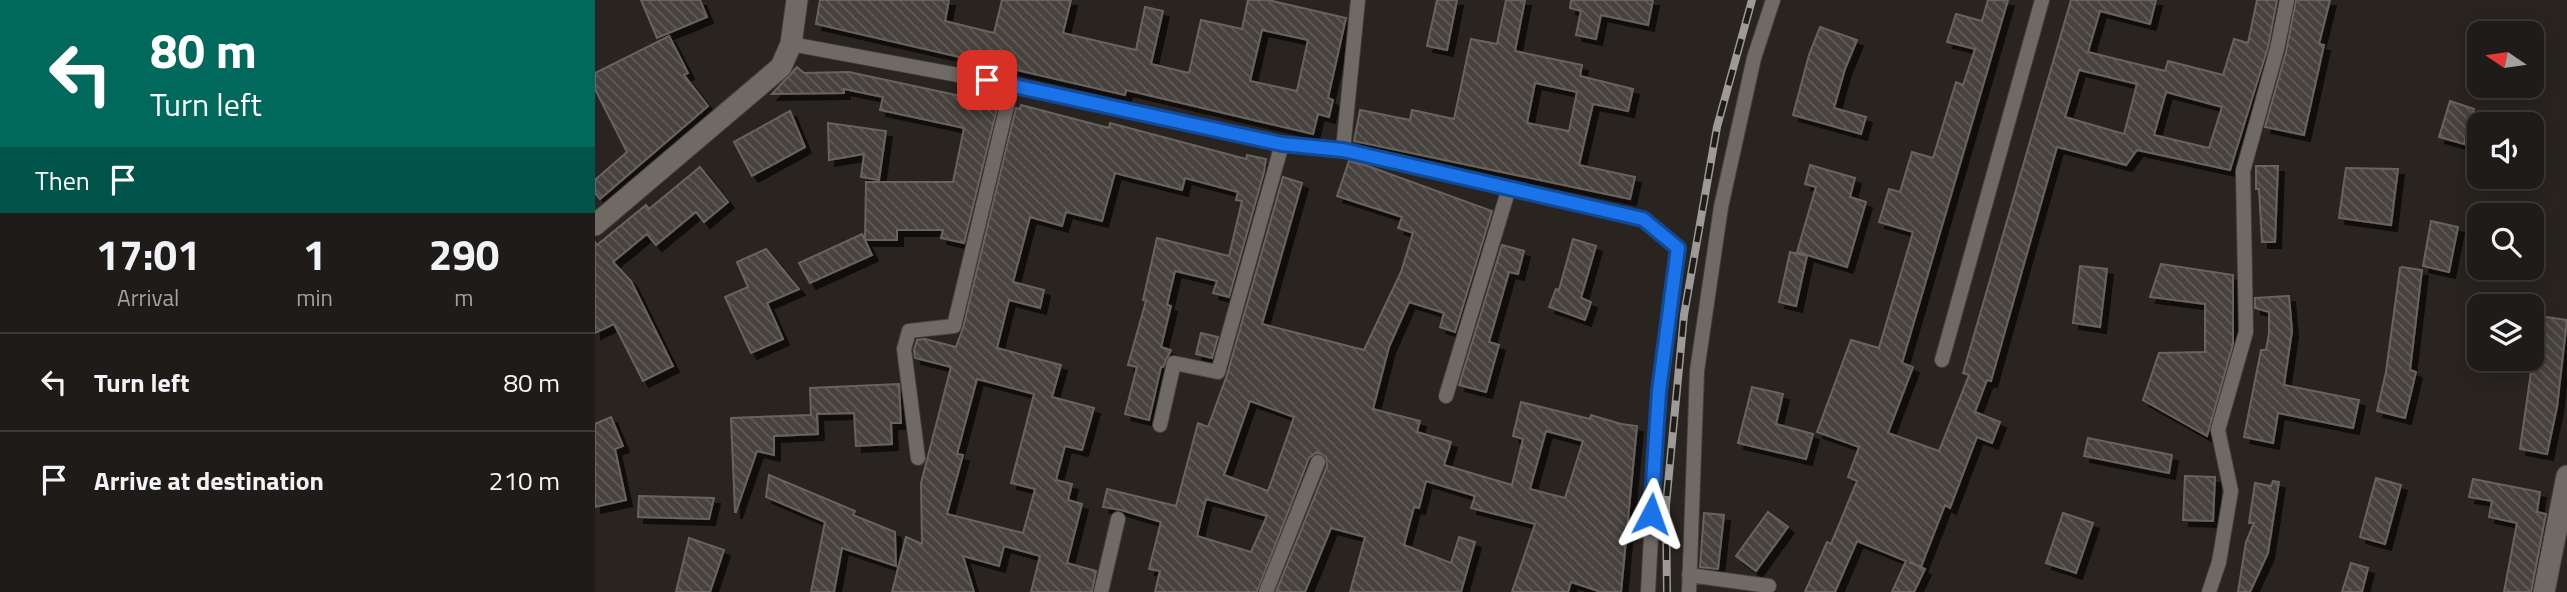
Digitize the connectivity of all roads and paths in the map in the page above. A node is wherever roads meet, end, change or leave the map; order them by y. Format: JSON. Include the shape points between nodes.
{"nodes":[{"id":1,"x":797,"y":0,"type":"edge"},
{"id":2,"x":1358,"y":0,"type":"edge"},
{"id":3,"x":1773,"y":0,"type":"edge"},
{"id":4,"x":2042,"y":0,"type":"edge"},
{"id":5,"x":2287,"y":0,"type":"edge"},
{"id":6,"x":791,"y":44,"type":"junction"},
{"id":7,"x":1012,"y":85,"type":"junction"},
{"id":8,"x":1282,"y":144,"type":"junction"},
{"id":9,"x":1343,"y":150,"type":"junction"},
{"id":10,"x":1509,"y":188,"type":"junction"},
{"id":11,"x":595,"y":225,"type":"edge"},
{"id":12,"x":1942,"y":360,"type":"dead end"},
{"id":13,"x":1445,"y":396,"type":"dead end"},
{"id":14,"x":1160,"y":425,"type":"dead end"},
{"id":15,"x":918,"y":458,"type":"dead end"},
{"id":16,"x":1318,"y":462,"type":"dead end"},
{"id":17,"x":2567,"y":476,"type":"edge"},
{"id":18,"x":1118,"y":519,"type":"dead end"},
{"id":19,"x":1689,"y":575,"type":"junction"},
{"id":20,"x":1769,"y":586,"type":"dead end"},
{"id":21,"x":1101,"y":592,"type":"edge"},
{"id":22,"x":1266,"y":592,"type":"edge"},
{"id":23,"x":1648,"y":592,"type":"edge"},
{"id":24,"x":1689,"y":592,"type":"edge"},
{"id":25,"x":2209,"y":592,"type":"edge"},
{"id":26,"x":2544,"y":592,"type":"edge"}],
"edges":[{"from":1,"to":6,"type":"street"},
{"from":2,"to":9,"type":"lane"},
{"from":3,"to":19,"type":"lane","via":[[1753,58],[1721,207],[1697,371]]},
{"from":4,"to":12,"type":"lane"},
{"from":5,"to":25,"type":"lane","via":[[2243,171],[2246,332],[2218,430],[2231,491]]},
{"from":6,"to":7,"type":"lane"},
{"from":6,"to":11,"type":"street","via":[[781,67]]},
{"from":7,"to":8,"type":"lane"},
{"from":7,"to":15,"type":"lane","via":[[954,326],[909,331],[904,349]]},
{"from":8,"to":9,"type":"lane"},
{"from":8,"to":14,"type":"lane","via":[[1218,372],[1174,363]]},
{"from":9,"to":10,"type":"lane"},
{"from":10,"to":13,"type":"lane"},
{"from":10,"to":23,"type":"lane","via":[[1643,219],[1678,248],[1659,391]]},
{"from":16,"to":22,"type":"lane"},
{"from":17,"to":26,"type":"street"},
{"from":18,"to":21,"type":"lane"},
{"from":19,"to":20,"type":"lane"},
{"from":19,"to":24,"type":"lane"}]}
